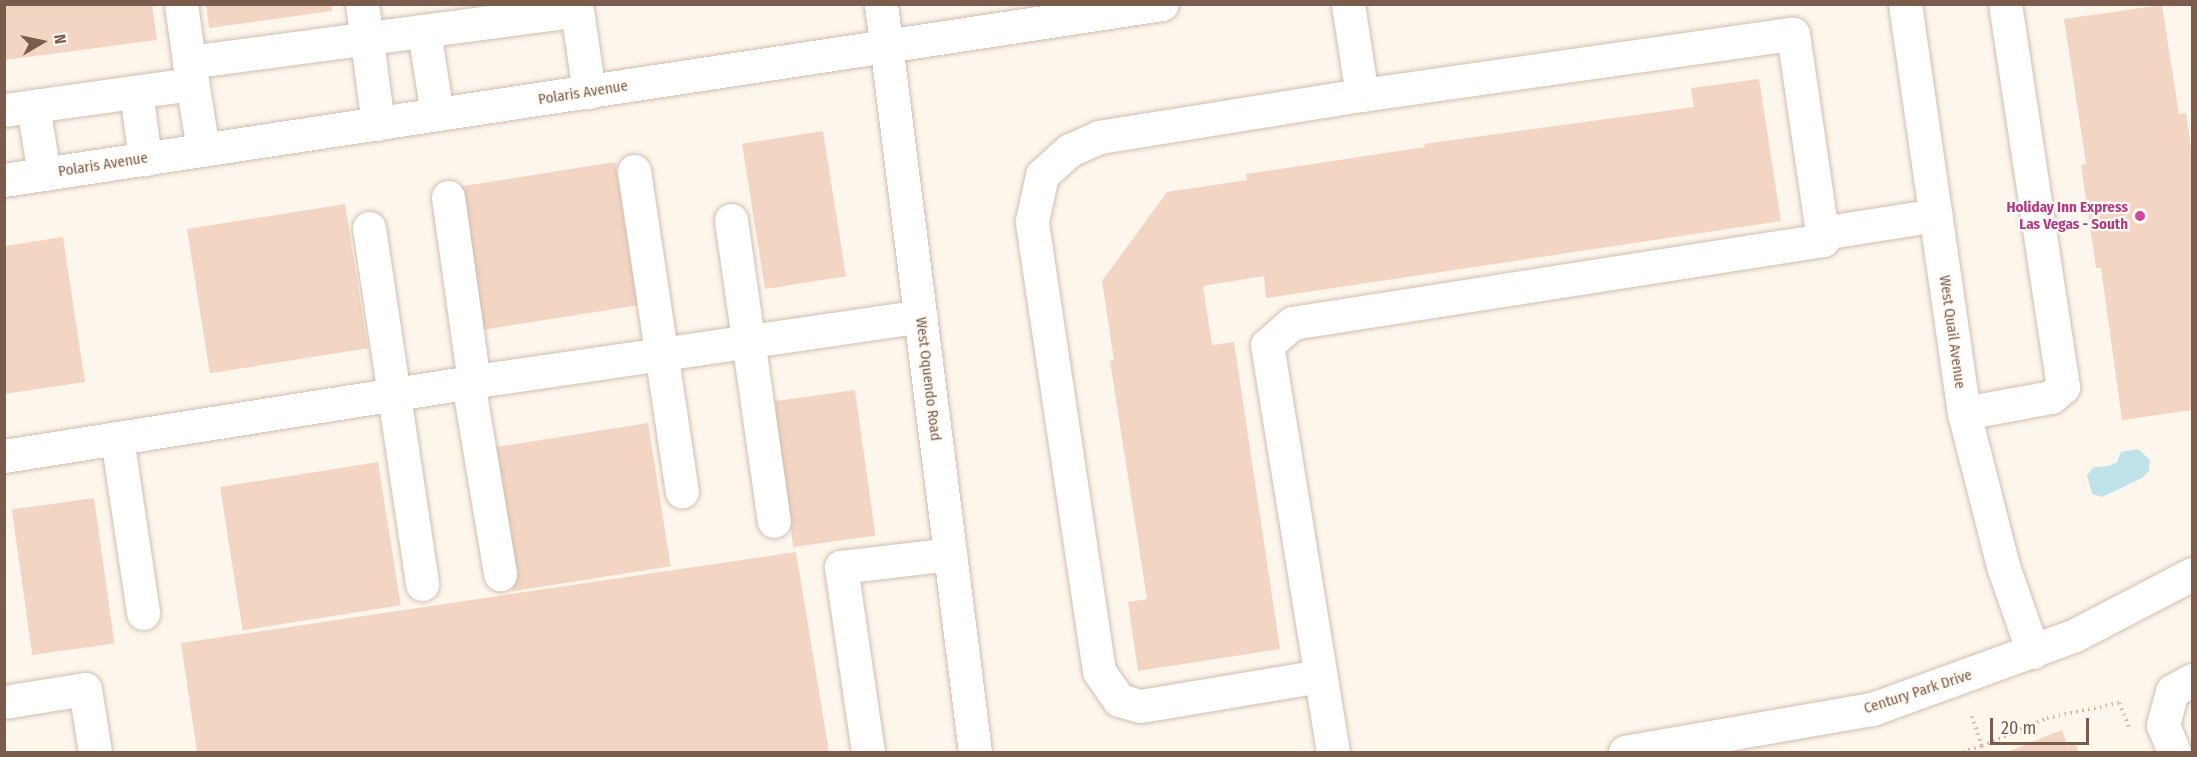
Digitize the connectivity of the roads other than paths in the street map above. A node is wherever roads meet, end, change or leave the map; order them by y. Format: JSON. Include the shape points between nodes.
{"nodes":[{"id":1,"x":181,"y":4,"type":"edge"},
{"id":2,"x":362,"y":4,"type":"edge"},
{"id":3,"x":881,"y":4,"type":"edge"},
{"id":4,"x":1162,"y":4,"type":"edge"},
{"id":5,"x":1348,"y":4,"type":"edge"},
{"id":6,"x":1905,"y":4,"type":"edge"},
{"id":7,"x":2005,"y":4,"type":"edge"},
{"id":8,"x":424,"y":31,"type":"junction"},
{"id":9,"x":366,"y":38,"type":"junction"},
{"id":10,"x":887,"y":47,"type":"junction"},
{"id":11,"x":191,"y":73,"type":"junction"},
{"id":12,"x":136,"y":92,"type":"junction"},
{"id":13,"x":589,"y":92,"type":"junction"},
{"id":14,"x":1362,"y":95,"type":"junction"},
{"id":15,"x":19,"y":108,"type":"edge"},
{"id":16,"x":437,"y":114,"type":"junction"},
{"id":17,"x":378,"y":124,"type":"junction"},
{"id":18,"x":203,"y":150,"type":"junction"},
{"id":19,"x":145,"y":159,"type":"junction"},
{"id":20,"x":634,"y":171,"type":"dead end"},
{"id":21,"x":44,"y":174,"type":"junction"},
{"id":22,"x":4,"y":180,"type":"edge"},
{"id":23,"x":448,"y":197,"type":"dead end"},
{"id":24,"x":1935,"y":215,"type":"junction"},
{"id":25,"x":731,"y":220,"type":"dead end"},
{"id":26,"x":369,"y":228,"type":"dead end"},
{"id":27,"x":1822,"y":232,"type":"junction"},
{"id":28,"x":920,"y":316,"type":"junction"},
{"id":29,"x":748,"y":341,"type":"junction"},
{"id":30,"x":663,"y":354,"type":"junction"},
{"id":31,"x":471,"y":382,"type":"junction"},
{"id":32,"x":392,"y":394,"type":"junction"},
{"id":33,"x":1964,"y":413,"type":"junction"},
{"id":34,"x":117,"y":438,"type":"junction"},
{"id":35,"x":4,"y":456,"type":"edge"},
{"id":36,"x":682,"y":490,"type":"dead end"},
{"id":37,"x":774,"y":522,"type":"dead end"},
{"id":38,"x":950,"y":554,"type":"junction"},
{"id":39,"x":500,"y":574,"type":"dead end"},
{"id":40,"x":2193,"y":574,"type":"edge"},
{"id":41,"x":422,"y":584,"type":"dead end"},
{"id":42,"x":143,"y":613,"type":"dead end"},
{"id":43,"x":2033,"y":652,"type":"junction"},
{"id":44,"x":1320,"y":676,"type":"junction"},
{"id":45,"x":2193,"y":680,"type":"edge"},
{"id":46,"x":4,"y":702,"type":"edge"},
{"id":47,"x":94,"y":753,"type":"edge"},
{"id":48,"x":868,"y":753,"type":"edge"},
{"id":49,"x":975,"y":753,"type":"edge"},
{"id":50,"x":1332,"y":753,"type":"edge"},
{"id":51,"x":1625,"y":753,"type":"edge"},
{"id":52,"x":2174,"y":753,"type":"edge"}],
"edges":[{"from":1,"to":11,"type":"street"},
{"from":2,"to":9,"type":"street"},
{"from":3,"to":10,"type":"street","name":"West Oquendo Road"},
{"from":4,"to":10,"type":"street","name":"Polaris Avenue"},
{"from":5,"to":14,"type":"street"},
{"from":6,"to":24,"type":"street","name":"West Quail Avenue"},
{"from":7,"to":33,"type":"street","via":[[2063,387],[2051,397]]},
{"from":8,"to":9,"type":"street"},
{"from":8,"to":13,"type":"street","via":[[577,10]]},
{"from":8,"to":16,"type":"street"},
{"from":9,"to":11,"type":"street"},
{"from":9,"to":17,"type":"street"},
{"from":10,"to":13,"type":"street","name":"Polaris Avenue"},
{"from":10,"to":28,"type":"street","name":"West Oquendo Road"},
{"from":11,"to":12,"type":"street"},
{"from":11,"to":18,"type":"street"},
{"from":12,"to":15,"type":"street"},
{"from":12,"to":19,"type":"street"},
{"from":13,"to":16,"type":"street","name":"Polaris Avenue"},
{"from":14,"to":27,"type":"street","via":[[1792,34]]},
{"from":14,"to":44,"type":"street","via":[[1099,137],[1070,150],[1042,175],[1032,221],[1099,671],[1119,700],[1140,706]]},
{"from":15,"to":21,"type":"street"},
{"from":16,"to":17,"type":"street","name":"Polaris Avenue"},
{"from":17,"to":18,"type":"street","name":"Polaris Avenue"},
{"from":18,"to":19,"type":"street","name":"Polaris Avenue"},
{"from":19,"to":21,"type":"street","name":"Polaris Avenue"},
{"from":20,"to":30,"type":"street"},
{"from":21,"to":22,"type":"street","name":"Polaris Avenue"},
{"from":23,"to":31,"type":"street"},
{"from":24,"to":27,"type":"street"},
{"from":24,"to":33,"type":"street","name":"West Quail Avenue"},
{"from":25,"to":29,"type":"street"},
{"from":26,"to":32,"type":"street"},
{"from":27,"to":44,"type":"street","via":[[1823,240],[1292,323],[1267,345]]},
{"from":28,"to":29,"type":"street"},
{"from":28,"to":38,"type":"street","name":"West Oquendo Road"},
{"from":29,"to":30,"type":"street"},
{"from":29,"to":37,"type":"street"},
{"from":30,"to":31,"type":"street"},
{"from":30,"to":36,"type":"street"},
{"from":31,"to":32,"type":"street"},
{"from":31,"to":39,"type":"street"},
{"from":32,"to":34,"type":"street"},
{"from":32,"to":41,"type":"street"},
{"from":33,"to":43,"type":"street","name":"West Quail Avenue","via":[[2003,566]]},
{"from":34,"to":35,"type":"street"},
{"from":34,"to":42,"type":"street"},
{"from":38,"to":48,"type":"street","via":[[841,567]]},
{"from":38,"to":49,"type":"street","name":"West Oquendo Road"},
{"from":40,"to":43,"type":"street","name":"Century Park Drive","via":[[2075,635]]},
{"from":43,"to":51,"type":"street","name":"Century Park Drive","via":[[1872,709],[1766,731]]},
{"from":44,"to":50,"type":"street"},
{"from":45,"to":52,"type":"street","via":[[2172,691],[2163,725]]},
{"from":46,"to":47,"type":"street","via":[[85,689]]}]}
